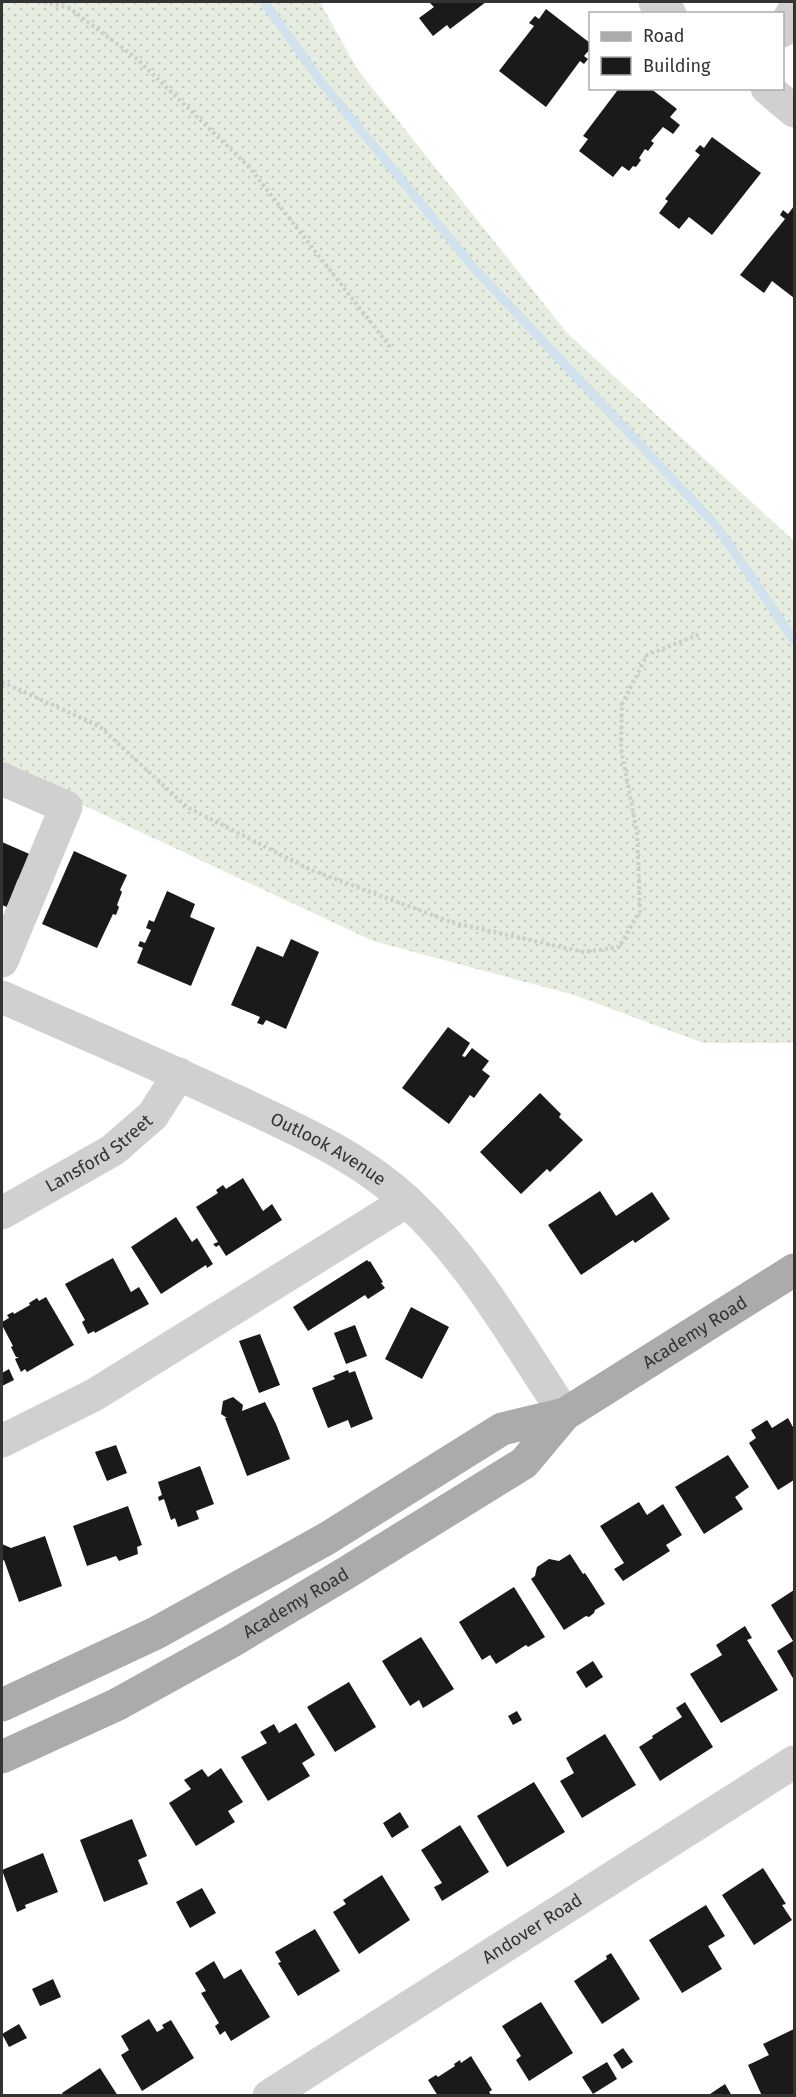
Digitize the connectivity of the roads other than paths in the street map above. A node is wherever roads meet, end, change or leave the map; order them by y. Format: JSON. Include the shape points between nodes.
{"nodes":[{"id":1,"x":655,"y":2,"type":"edge"},
{"id":2,"x":795,"y":10,"type":"edge"},
{"id":3,"x":668,"y":12,"type":"edge"},
{"id":4,"x":784,"y":29,"type":"edge"},
{"id":5,"x":769,"y":90,"type":"edge"},
{"id":6,"x":795,"y":111,"type":"edge"},
{"id":7,"x":2,"y":779,"type":"edge"},
{"id":8,"x":2,"y":961,"type":"edge"},
{"id":9,"x":2,"y":997,"type":"edge"},
{"id":10,"x":179,"y":1074,"type":"junction"},
{"id":11,"x":407,"y":1201,"type":"junction"},
{"id":12,"x":2,"y":1213,"type":"edge"},
{"id":13,"x":795,"y":1270,"type":"edge"},
{"id":14,"x":565,"y":1414,"type":"junction"},
{"id":15,"x":2,"y":1441,"type":"edge"},
{"id":16,"x":2,"y":1705,"type":"edge"},
{"id":17,"x":2,"y":1757,"type":"edge"},
{"id":18,"x":795,"y":1762,"type":"edge"},
{"id":19,"x":269,"y":2096,"type":"edge"}],
"edges":[{"from":1,"to":3,"type":"street"},
{"from":2,"to":4,"type":"street"},
{"from":5,"to":6,"type":"street"},
{"from":7,"to":8,"type":"street","via":[[66,807]]},
{"from":9,"to":10,"type":"street","name":"Outlook Avenue"},
{"from":10,"to":11,"type":"street","name":"Outlook Avenue","via":[[294,1127],[362,1166]]},
{"from":10,"to":12,"type":"street","name":"Lansford Street","via":[[153,1115],[113,1150]]},
{"from":11,"to":14,"type":"street","name":"Outlook Avenue","via":[[442,1236],[472,1275]]},
{"from":11,"to":15,"type":"street","via":[[94,1395]]},
{"from":13,"to":14,"type":"main road","name":"Academy Road"},
{"from":14,"to":16,"type":"main road","name":"Academy Road","via":[[502,1430],[326,1539],[156,1633]]},
{"from":14,"to":17,"type":"main road","name":"Academy Road","via":[[524,1463],[346,1573],[117,1706]]},
{"from":18,"to":19,"type":"street","name":"Andover Road"}]}
